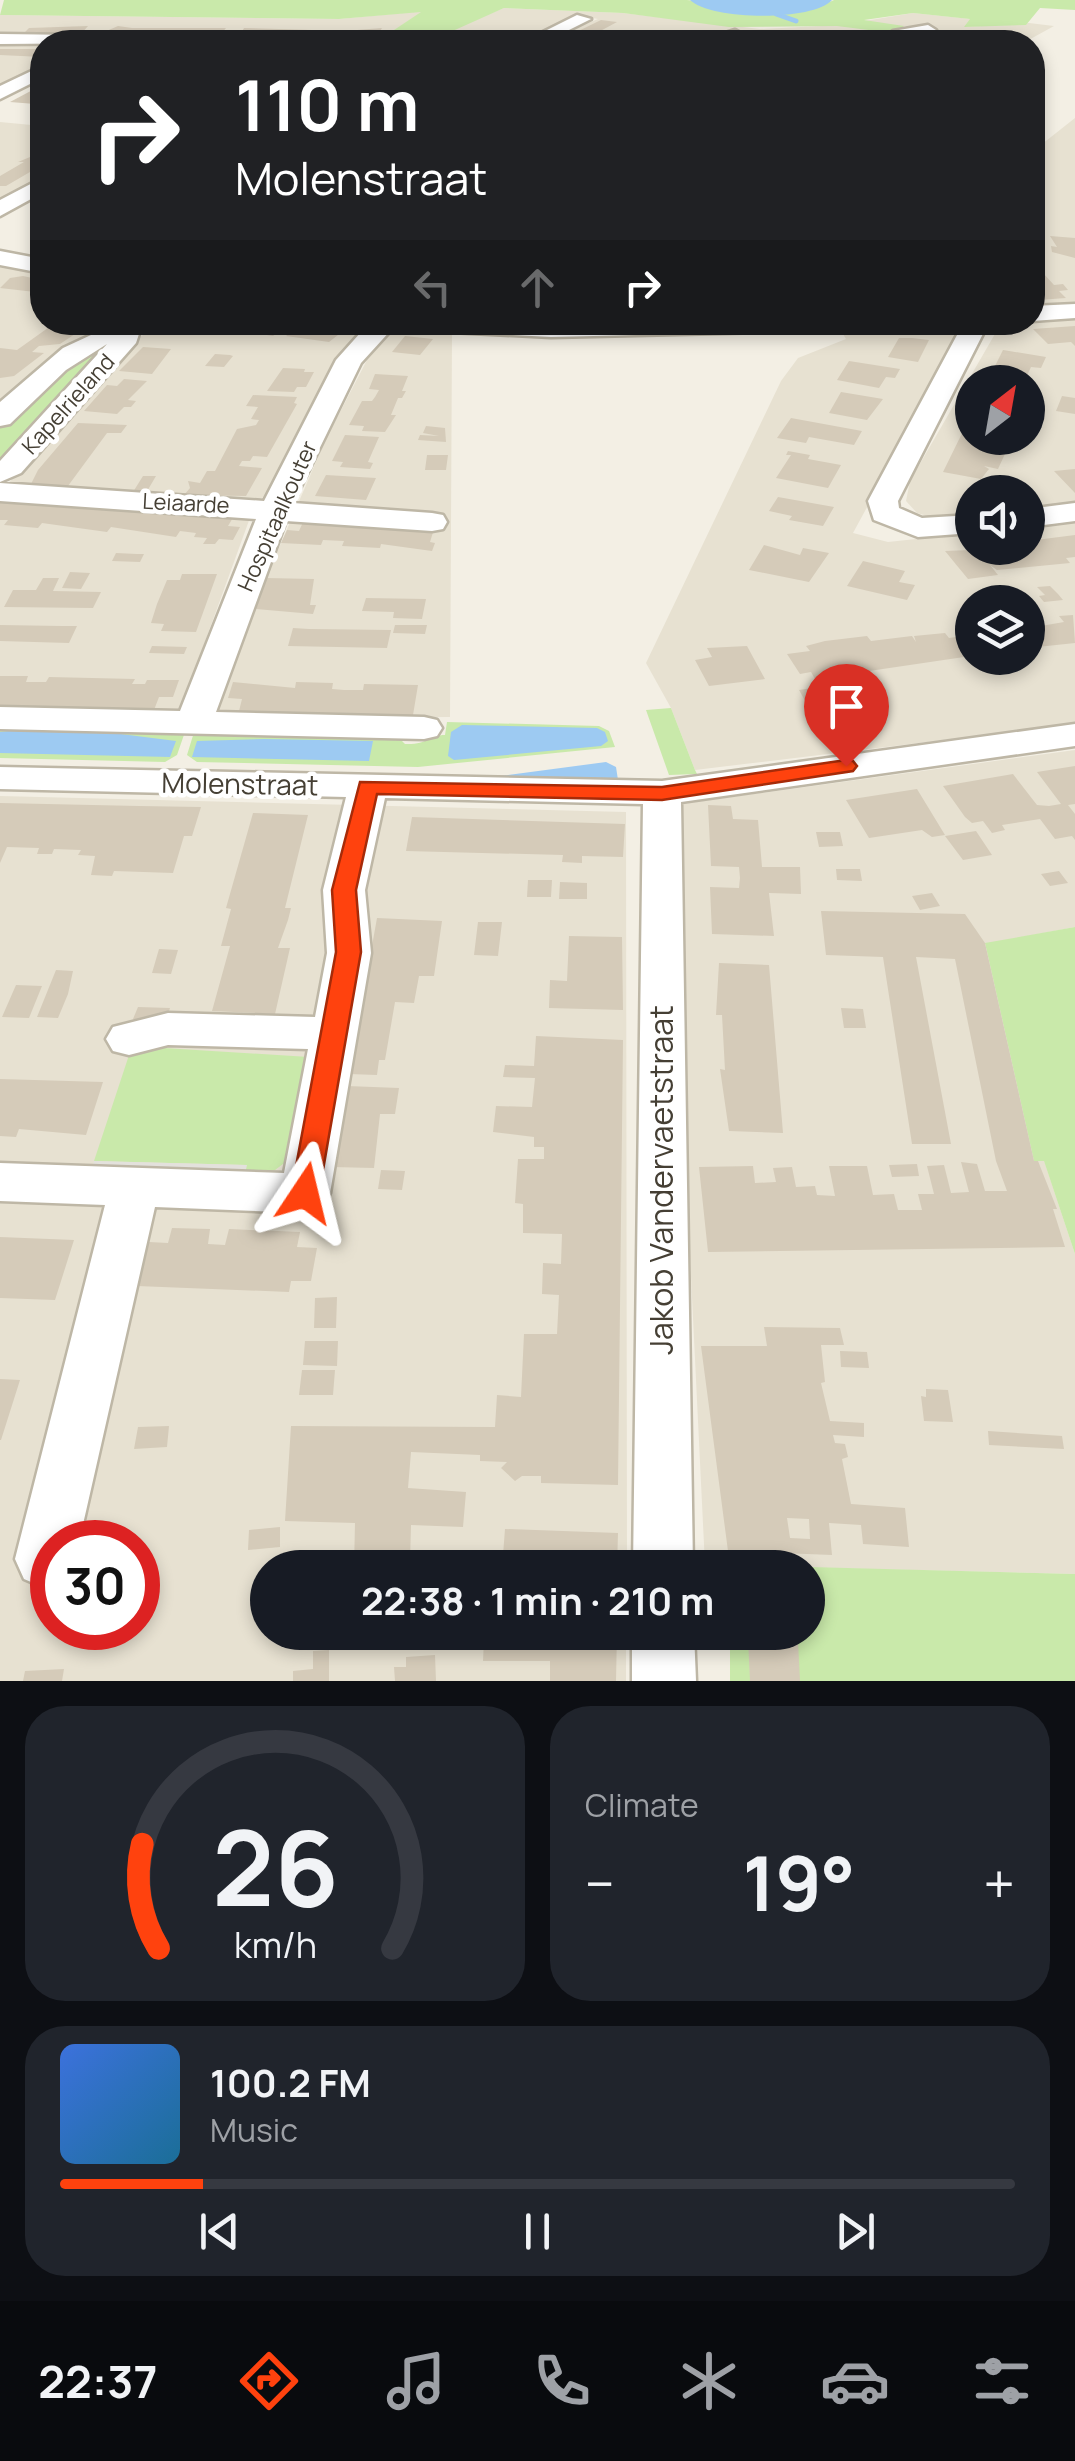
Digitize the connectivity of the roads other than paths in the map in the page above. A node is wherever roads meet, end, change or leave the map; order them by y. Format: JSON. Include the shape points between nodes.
{"nodes":[{"id":1,"x":583,"y":19,"type":"dead end"},
{"id":2,"x":559,"y":30,"type":"edge"},
{"id":3,"x":0,"y":39,"type":"edge"},
{"id":4,"x":30,"y":40,"type":"edge"},
{"id":5,"x":30,"y":77,"type":"edge"},
{"id":6,"x":0,"y":93,"type":"edge"},
{"id":7,"x":30,"y":191,"type":"edge"},
{"id":8,"x":0,"y":209,"type":"edge"},
{"id":9,"x":0,"y":258,"type":"edge"},
{"id":10,"x":30,"y":264,"type":"edge"},
{"id":11,"x":1075,"y":311,"type":"edge"},
{"id":12,"x":1045,"y":313,"type":"edge"},
{"id":13,"x":109,"y":335,"type":"edge"},
{"id":14,"x":127,"y":335,"type":"edge"},
{"id":15,"x":372,"y":335,"type":"edge"},
{"id":16,"x":970,"y":335,"type":"edge"},
{"id":17,"x":0,"y":418,"type":"edge"},
{"id":18,"x":0,"y":473,"type":"edge"},
{"id":19,"x":0,"y":492,"type":"edge"},
{"id":20,"x":274,"y":511,"type":"junction"},
{"id":21,"x":1075,"y":512,"type":"edge"},
{"id":22,"x":1045,"y":516,"type":"edge"},
{"id":23,"x":432,"y":522,"type":"dead end"},
{"id":24,"x":955,"y":525,"type":"edge"},
{"id":25,"x":0,"y":718,"type":"edge"},
{"id":26,"x":194,"y":723,"type":"junction"},
{"id":27,"x":424,"y":728,"type":"dead end"},
{"id":28,"x":1075,"y":735,"type":"edge"},
{"id":29,"x":0,"y":778,"type":"edge"},
{"id":30,"x":368,"y":787,"type":"junction"},
{"id":31,"x":662,"y":793,"type":"junction"},
{"id":32,"x":334,"y":1034,"type":"junction"},
{"id":33,"x":129,"y":1039,"type":"dead end"},
{"id":34,"x":0,"y":1182,"type":"edge"},
{"id":35,"x":134,"y":1188,"type":"junction"},
{"id":36,"x":55,"y":1520,"type":"edge"},
{"id":37,"x":663,"y":1550,"type":"edge"},
{"id":38,"x":663,"y":1650,"type":"edge"},
{"id":39,"x":664,"y":1681,"type":"edge"}],
"edges":[{"from":1,"to":2,"type":"street"},
{"from":3,"to":4,"type":"street"},
{"from":5,"to":6,"type":"street"},
{"from":7,"to":8,"type":"street"},
{"from":9,"to":10,"type":"street"},
{"from":11,"to":12,"type":"street"},
{"from":13,"to":17,"type":"street","name":"Kapelrieland","via":[[32,383]]},
{"from":14,"to":18,"type":"street","name":"Kapelrieland"},
{"from":15,"to":20,"type":"street","name":"Hospitaalkouter","via":[[349,360]]},
{"from":16,"to":24,"type":"street","via":[[883,502],[885,513],[918,528]]},
{"from":19,"to":20,"type":"street","name":"Leiaarde"},
{"from":20,"to":23,"type":"street","name":"Leiaarde"},
{"from":20,"to":26,"type":"street","name":"Hospitaalkouter"},
{"from":21,"to":22,"type":"street"},
{"from":25,"to":26,"type":"street"},
{"from":26,"to":27,"type":"street"},
{"from":28,"to":31,"type":"street","name":"Molenstraat"},
{"from":29,"to":30,"type":"street","name":"Molenstraat"},
{"from":30,"to":31,"type":"street","name":"Molenstraat"},
{"from":30,"to":32,"type":"street","via":[[344,890],[349,952]]},
{"from":31,"to":37,"type":"street","name":"Jakob Vandervaetstraat"},
{"from":32,"to":33,"type":"street","via":[[168,1029]]},
{"from":32,"to":35,"type":"street","via":[[305,1193]]},
{"from":34,"to":35,"type":"street"},
{"from":35,"to":36,"type":"street"},
{"from":38,"to":39,"type":"street"}]}
